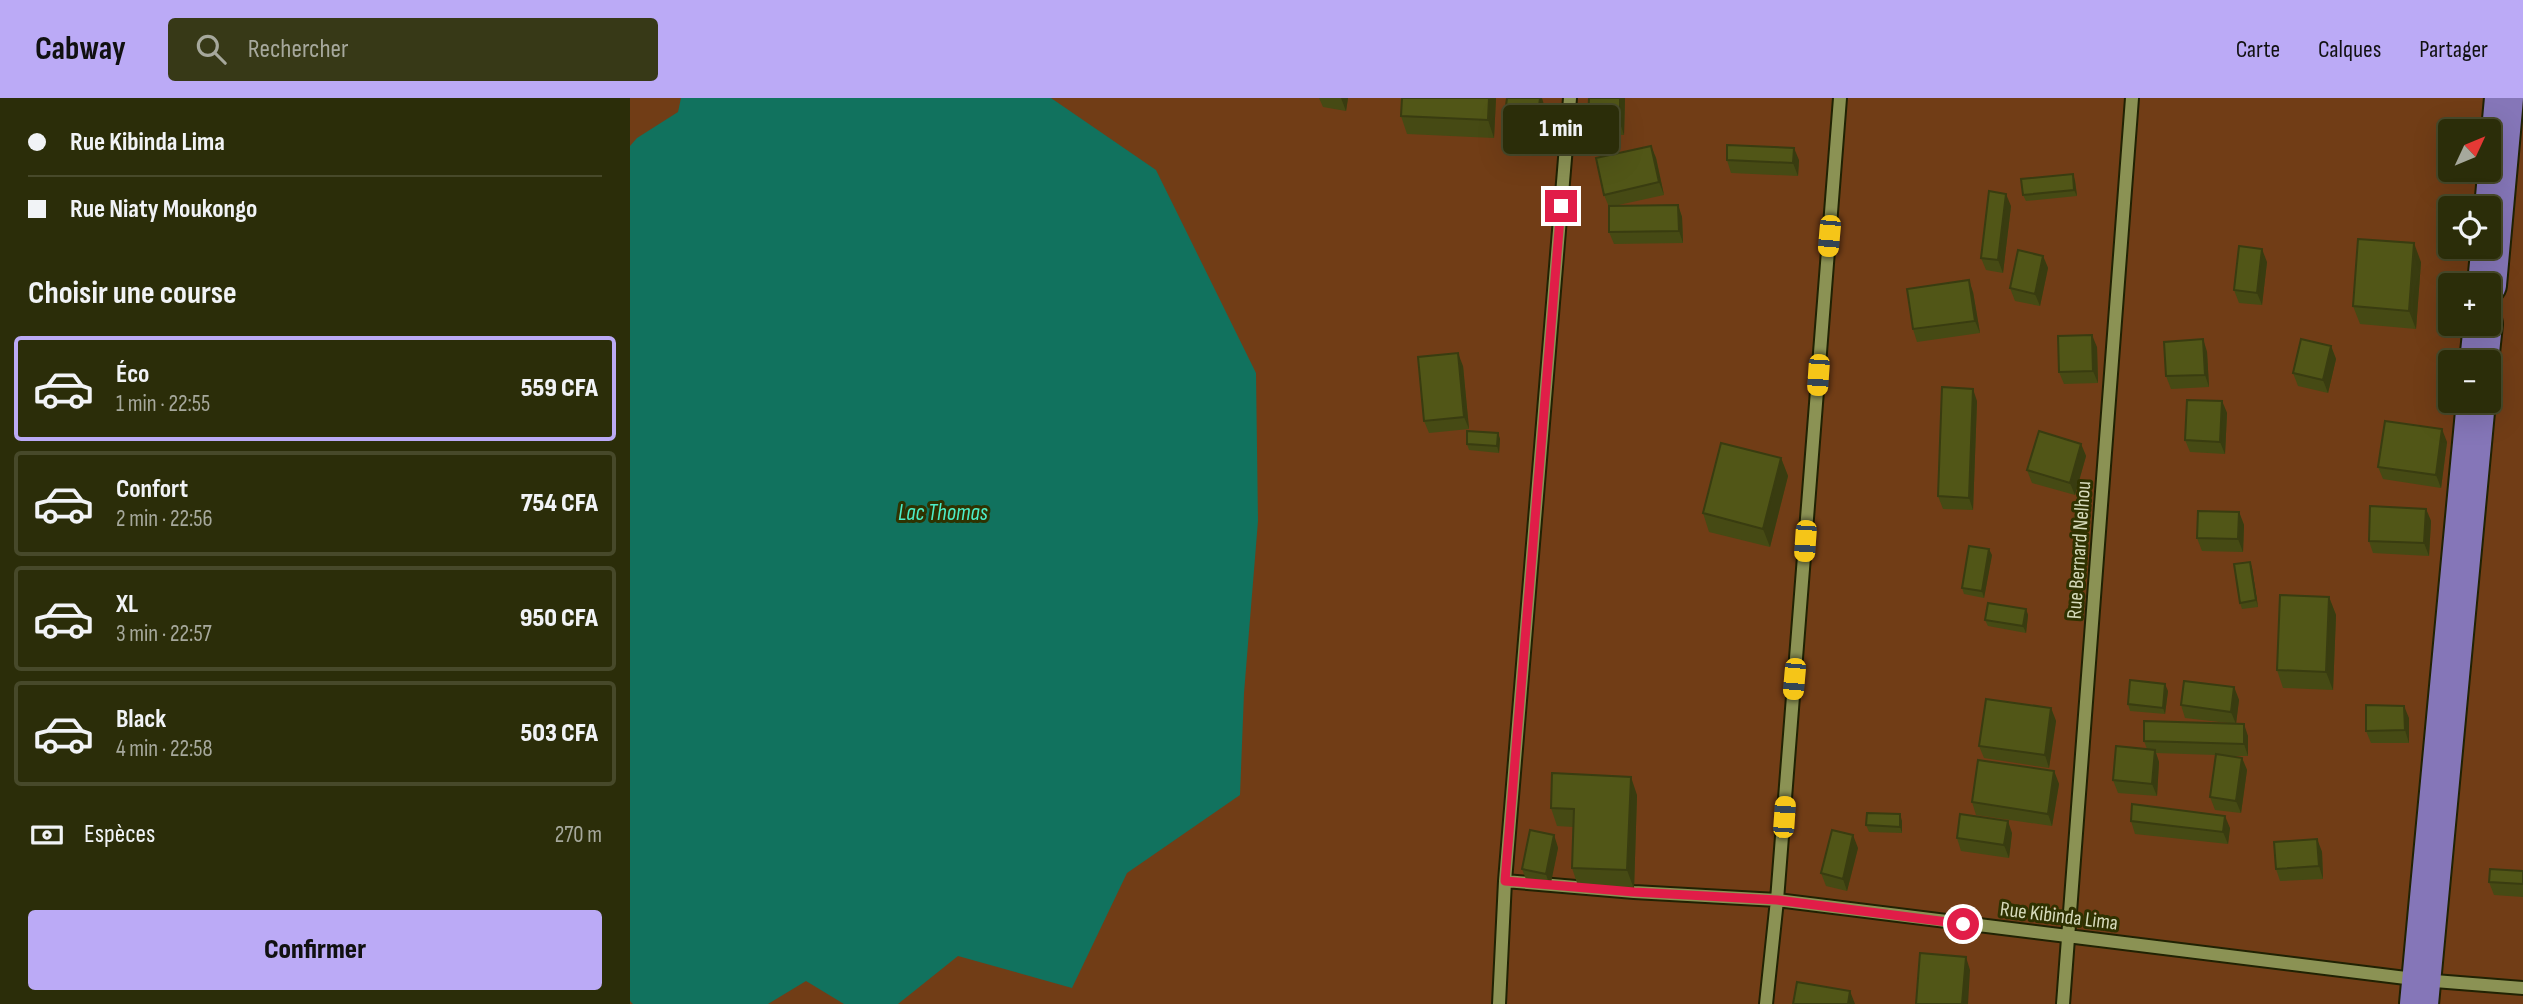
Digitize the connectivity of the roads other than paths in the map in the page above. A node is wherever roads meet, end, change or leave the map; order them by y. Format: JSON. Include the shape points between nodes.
{"nodes":[{"id":1,"x":1570,"y":98,"type":"edge"},
{"id":2,"x":1840,"y":98,"type":"edge"},
{"id":3,"x":2132,"y":98,"type":"edge"},
{"id":4,"x":2504,"y":98,"type":"edge"},
{"id":5,"x":2488,"y":273,"type":"edge"},
{"id":6,"x":2475,"y":413,"type":"edge"},
{"id":7,"x":1505,"y":881,"type":"junction"},
{"id":8,"x":1777,"y":900,"type":"junction"},
{"id":9,"x":2070,"y":937,"type":"junction"},
{"id":10,"x":2523,"y":988,"type":"edge"},
{"id":11,"x":2421,"y":992,"type":"edge"},
{"id":12,"x":1499,"y":1004,"type":"edge"},
{"id":13,"x":1766,"y":1004,"type":"edge"},
{"id":14,"x":2063,"y":1004,"type":"edge"}],
"edges":[{"from":1,"to":7,"type":"street"},
{"from":2,"to":8,"type":"street"},
{"from":3,"to":9,"type":"street","name":"Rue Bernard Nelhou"},
{"from":4,"to":5,"type":"highway"},
{"from":6,"to":11,"type":"highway"},
{"from":7,"to":8,"type":"street","name":"Rue Kibinda Lima"},
{"from":7,"to":12,"type":"street"},
{"from":8,"to":9,"type":"street","name":"Rue Kibinda Lima"},
{"from":8,"to":13,"type":"street"},
{"from":9,"to":11,"type":"street","name":"Rue Kibinda Lima"},
{"from":9,"to":14,"type":"street","name":"Rue Bernard Nelhou"},
{"from":10,"to":11,"type":"street","name":"Rue Kibinda Lima"}]}
